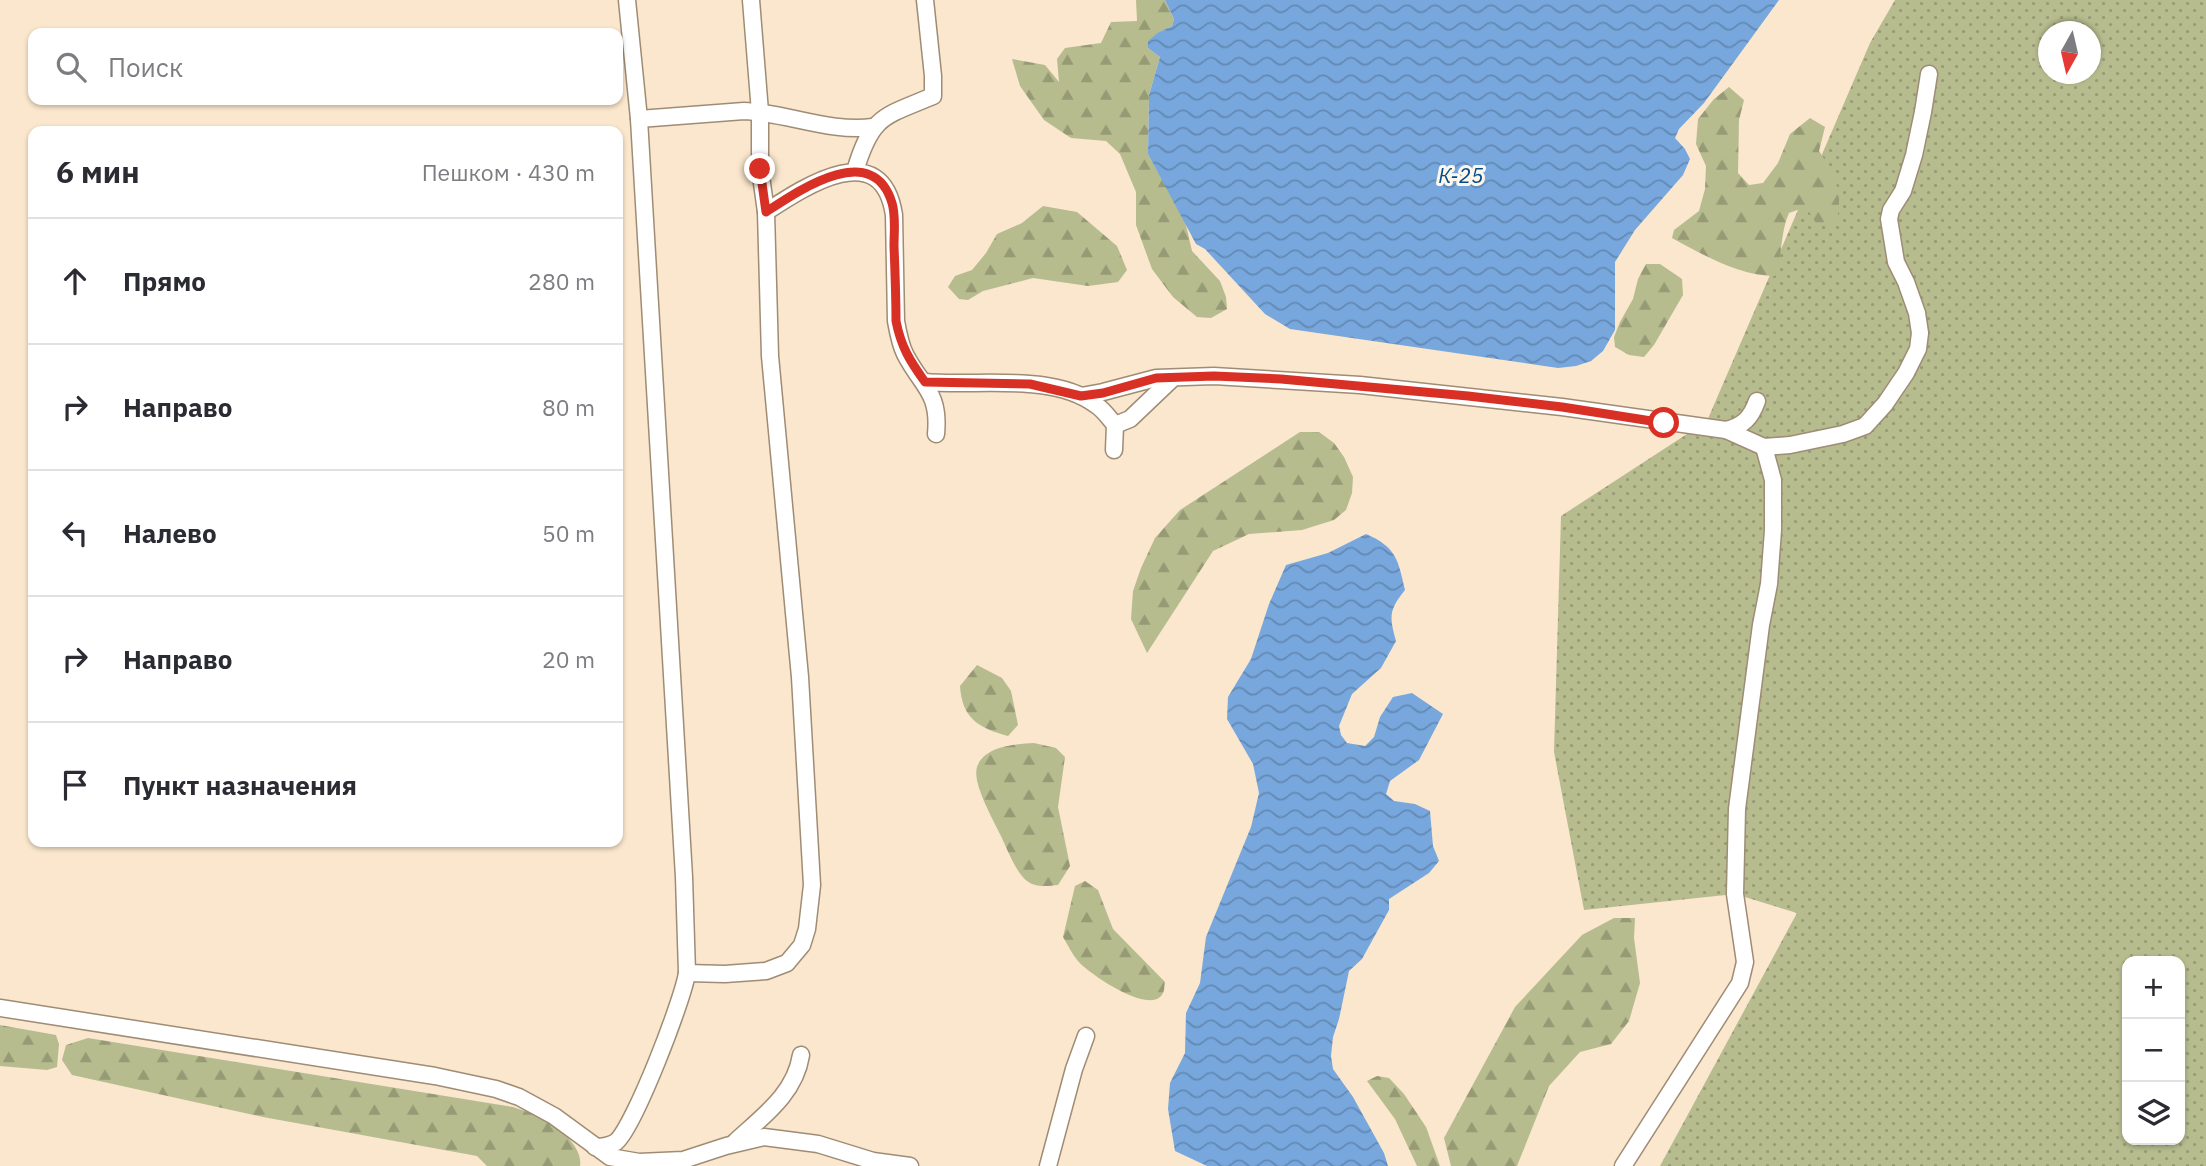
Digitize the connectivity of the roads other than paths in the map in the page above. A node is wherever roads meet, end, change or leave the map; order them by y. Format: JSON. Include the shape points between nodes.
{"nodes":[{"id":1,"x":627,"y":0,"type":"edge"},
{"id":2,"x":751,"y":0,"type":"edge"},
{"id":3,"x":925,"y":0,"type":"edge"},
{"id":4,"x":1929,"y":74,"type":"dead end"},
{"id":5,"x":761,"y":111,"type":"junction"},
{"id":6,"x":639,"y":119,"type":"junction"},
{"id":7,"x":873,"y":127,"type":"junction"},
{"id":8,"x":855,"y":171,"type":"junction"},
{"id":9,"x":766,"y":212,"type":"junction"},
{"id":10,"x":1173,"y":378,"type":"junction"},
{"id":11,"x":925,"y":382,"type":"junction"},
{"id":12,"x":1081,"y":396,"type":"junction"},
{"id":13,"x":1757,"y":401,"type":"dead end"},
{"id":14,"x":1115,"y":425,"type":"junction"},
{"id":15,"x":1726,"y":430,"type":"junction"},
{"id":16,"x":936,"y":434,"type":"dead end"},
{"id":17,"x":1764,"y":447,"type":"junction"},
{"id":18,"x":1114,"y":450,"type":"dead end"},
{"id":19,"x":687,"y":973,"type":"junction"},
{"id":20,"x":0,"y":1008,"type":"edge"},
{"id":21,"x":1086,"y":1036,"type":"dead end"},
{"id":22,"x":801,"y":1055,"type":"dead end"},
{"id":23,"x":734,"y":1144,"type":"junction"},
{"id":24,"x":595,"y":1147,"type":"junction"},
{"id":25,"x":609,"y":1161,"type":"edge"},
{"id":26,"x":910,"y":1166,"type":"edge"},
{"id":27,"x":1048,"y":1166,"type":"edge"},
{"id":28,"x":1623,"y":1166,"type":"edge"}],
"edges":[{"from":1,"to":6,"type":"street"},
{"from":2,"to":5,"type":"street"},
{"from":3,"to":7,"type":"street","via":[[933,96],[889,113]]},
{"from":4,"to":17,"type":"street","via":[[1914,155],[1889,219],[1896,262],[1917,313],[1918,348],[1885,404],[1865,426]]},
{"from":5,"to":6,"type":"street"},
{"from":5,"to":7,"type":"street","via":[[843,127]]},
{"from":5,"to":9,"type":"street","via":[[760,169]]},
{"from":6,"to":19,"type":"street"},
{"from":7,"to":8,"type":"street"},
{"from":8,"to":9,"type":"street","via":[[837,173]]},
{"from":8,"to":11,"type":"street","via":[[883,184],[893,204],[896,321],[905,354]]},
{"from":9,"to":19,"type":"street","via":[[769,356],[800,677],[812,885],[802,945],[787,963],[766,971]]},
{"from":10,"to":12,"type":"street"},
{"from":10,"to":14,"type":"street","via":[[1130,419]]},
{"from":10,"to":15,"type":"street","via":[[1214,376],[1360,385]]},
{"from":11,"to":12,"type":"street","via":[[1030,384]]},
{"from":11,"to":16,"type":"street","via":[[938,416]]},
{"from":12,"to":14,"type":"street","via":[[1097,405]]},
{"from":13,"to":15,"type":"street","via":[[1746,422]]},
{"from":14,"to":18,"type":"street"},
{"from":15,"to":17,"type":"street"},
{"from":17,"to":28,"type":"street","via":[[1773,480],[1773,530],[1735,855],[1735,894],[1745,962],[1740,983]]},
{"from":19,"to":24,"type":"street","via":[[657,1060],[627,1127],[612,1144]]},
{"from":20,"to":24,"type":"street","via":[[496,1089],[535,1104]]},
{"from":21,"to":27,"type":"street"},
{"from":22,"to":23,"type":"street","via":[[799,1069],[784,1095]]},
{"from":23,"to":25,"type":"street","via":[[683,1160]]},
{"from":23,"to":26,"type":"street","via":[[764,1137],[818,1144],[873,1161]]},
{"from":24,"to":25,"type":"street"}]}
